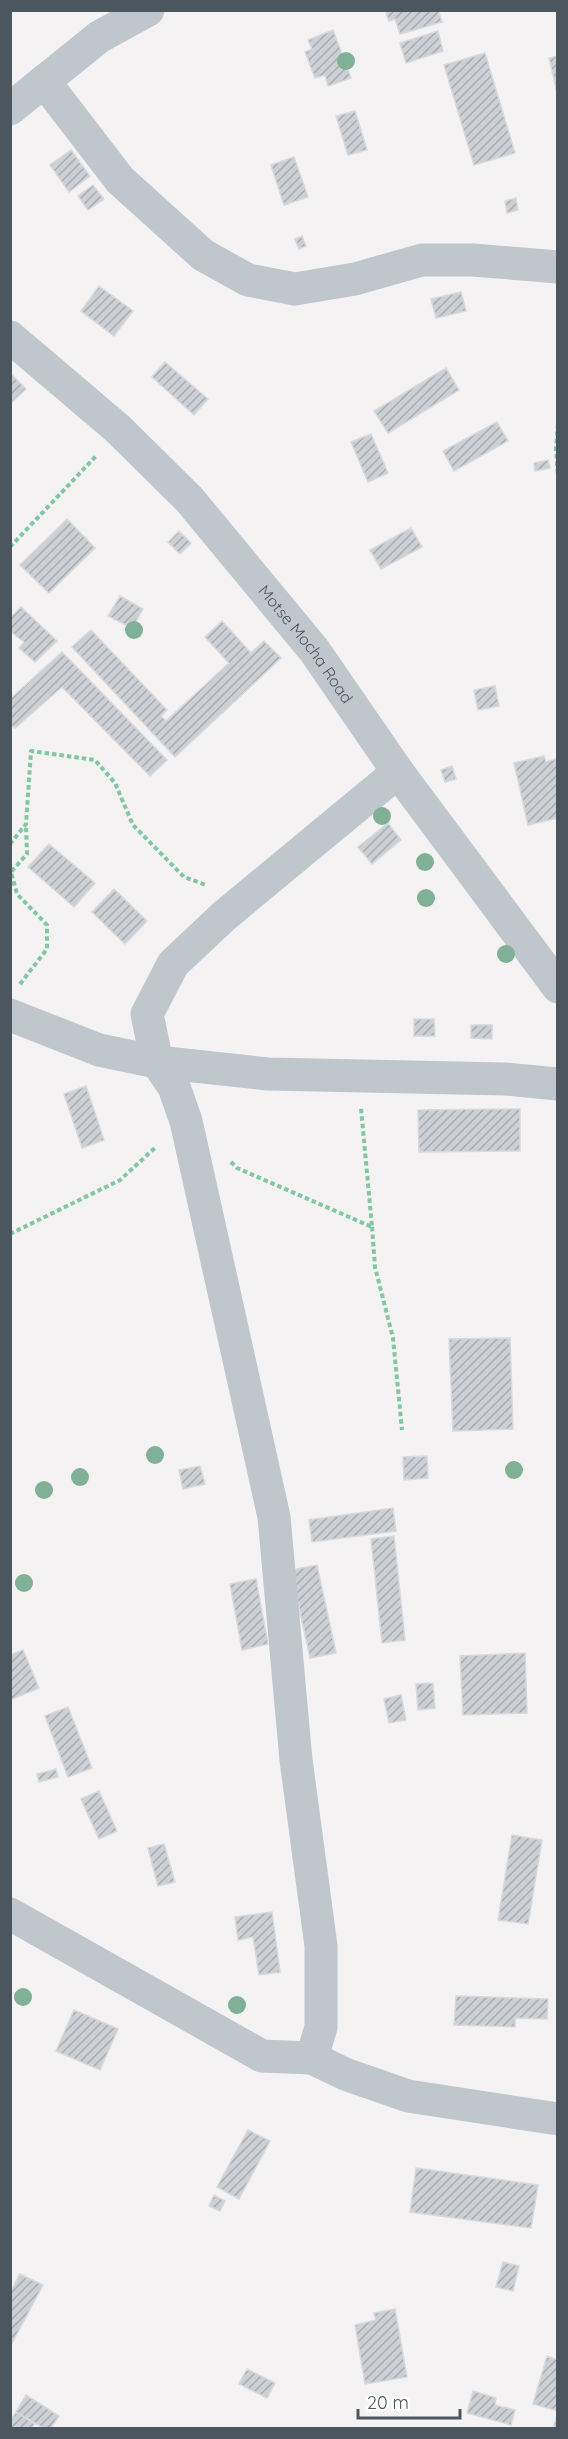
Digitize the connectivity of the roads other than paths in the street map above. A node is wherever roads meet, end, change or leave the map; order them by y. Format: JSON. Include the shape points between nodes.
{"nodes":[{"id":1,"x":148,"y":10,"type":"edge"},
{"id":2,"x":44,"y":81,"type":"junction"},
{"id":3,"x":10,"y":109,"type":"edge"},
{"id":4,"x":558,"y":267,"type":"edge"},
{"id":5,"x":10,"y":337,"type":"edge"},
{"id":6,"x":398,"y":772,"type":"junction"},
{"id":7,"x":558,"y":987,"type":"edge"},
{"id":8,"x":14,"y":1001,"type":"edge"},
{"id":9,"x":157,"y":1062,"type":"junction"},
{"id":10,"x":558,"y":1084,"type":"edge"},
{"id":11,"x":10,"y":1914,"type":"edge"},
{"id":12,"x":312,"y":2058,"type":"junction"},
{"id":13,"x":558,"y":2119,"type":"edge"}],
"edges":[{"from":1,"to":2,"type":"street","via":[[99,38]]},
{"from":2,"to":3,"type":"street"},
{"from":2,"to":4,"type":"street","via":[[120,180],[203,255],[248,280],[295,289],[355,279],[422,260]]},
{"from":5,"to":6,"type":"street","name":"Motse Mocha Road","via":[[117,428],[189,499],[314,650]]},
{"from":6,"to":7,"type":"street","name":"Motse Mocha Road"},
{"from":6,"to":9,"type":"street","via":[[173,964],[147,1014]]},
{"from":8,"to":9,"type":"street","via":[[99,1050]]},
{"from":9,"to":10,"type":"street","via":[[268,1074],[505,1079]]},
{"from":9,"to":12,"type":"street","via":[[174,1087],[186,1121],[274,1517],[296,1760],[321,1946],[321,2027]]},
{"from":11,"to":12,"type":"street","via":[[262,2056]]},
{"from":12,"to":13,"type":"street","via":[[408,2096]]}]}
